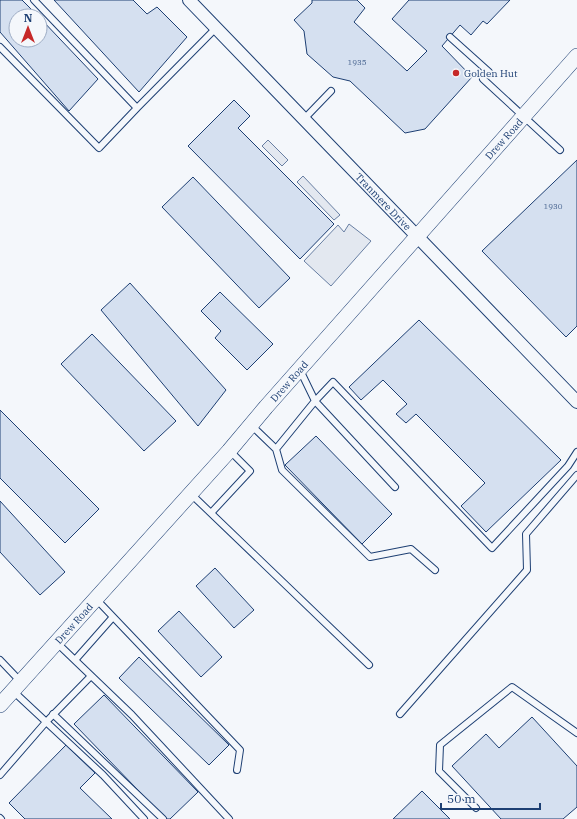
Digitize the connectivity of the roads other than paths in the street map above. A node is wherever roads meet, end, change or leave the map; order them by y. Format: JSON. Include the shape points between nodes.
{"nodes":[{"id":1,"x":34,"y":0,"type":"edge"},
{"id":2,"x":189,"y":0,"type":"edge"},
{"id":3,"x":216,"y":28,"type":"junction"},
{"id":4,"x":450,"y":37,"type":"dead end"},
{"id":5,"x":0,"y":47,"type":"edge"},
{"id":6,"x":577,"y":56,"type":"edge"},
{"id":7,"x":489,"y":72,"type":"dead end"},
{"id":8,"x":483,"y":79,"type":"dead end"},
{"id":9,"x":331,"y":91,"type":"dead end"},
{"id":10,"x":137,"y":108,"type":"junction"},
{"id":11,"x":524,"y":116,"type":"junction"},
{"id":12,"x":304,"y":120,"type":"junction"},
{"id":13,"x":560,"y":150,"type":"dead end"},
{"id":14,"x":417,"y":237,"type":"junction"},
{"id":15,"x":300,"y":370,"type":"junction"},
{"id":16,"x":315,"y":401,"type":"junction"},
{"id":17,"x":577,"y":402,"type":"edge"},
{"id":18,"x":251,"y":425,"type":"junction"},
{"id":19,"x":276,"y":449,"type":"junction"},
{"id":20,"x":230,"y":451,"type":"junction"},
{"id":21,"x":577,"y":452,"type":"edge"},
{"id":22,"x":577,"y":475,"type":"edge"},
{"id":23,"x":395,"y":487,"type":"dead end"},
{"id":24,"x":191,"y":494,"type":"junction"},
{"id":25,"x":211,"y":513,"type":"junction"},
{"id":26,"x":436,"y":570,"type":"dead end"},
{"id":27,"x":95,"y":598,"type":"junction"},
{"id":28,"x":114,"y":617,"type":"junction"},
{"id":29,"x":56,"y":642,"type":"junction"},
{"id":30,"x":0,"y":660,"type":"edge"},
{"id":31,"x":75,"y":660,"type":"junction"},
{"id":32,"x":369,"y":665,"type":"dead end"},
{"id":33,"x":91,"y":676,"type":"junction"},
{"id":34,"x":17,"y":686,"type":"junction"},
{"id":35,"x":0,"y":706,"type":"edge"},
{"id":36,"x":53,"y":714,"type":"junction"},
{"id":37,"x":400,"y":714,"type":"dead end"},
{"id":38,"x":46,"y":722,"type":"junction"},
{"id":39,"x":577,"y":733,"type":"edge"},
{"id":40,"x":238,"y":770,"type":"dead end"},
{"id":41,"x":0,"y":775,"type":"edge"},
{"id":42,"x":476,"y":808,"type":"dead end"},
{"id":43,"x":144,"y":819,"type":"edge"},
{"id":44,"x":162,"y":819,"type":"edge"},
{"id":45,"x":229,"y":819,"type":"edge"}],
"edges":[{"from":1,"to":10,"type":"lane"},
{"from":2,"to":3,"type":"street","name":"Tranmere Drive"},
{"from":3,"to":10,"type":"lane"},
{"from":3,"to":12,"type":"street","name":"Tranmere Drive"},
{"from":4,"to":7,"type":"lane"},
{"from":5,"to":10,"type":"lane","via":[[99,148]]},
{"from":6,"to":11,"type":"street","name":"Drew Road"},
{"from":8,"to":11,"type":"lane"},
{"from":9,"to":12,"type":"lane"},
{"from":11,"to":13,"type":"lane"},
{"from":11,"to":14,"type":"street","name":"Drew Road"},
{"from":12,"to":14,"type":"street","name":"Tranmere Drive"},
{"from":14,"to":15,"type":"street","name":"Drew Road"},
{"from":14,"to":17,"type":"street","name":"Tranmere Drive"},
{"from":15,"to":16,"type":"lane"},
{"from":15,"to":18,"type":"street","name":"Drew Road"},
{"from":16,"to":19,"type":"lane"},
{"from":16,"to":21,"type":"lane","via":[[333,382],[492,548],[568,466]]},
{"from":16,"to":23,"type":"lane"},
{"from":18,"to":19,"type":"lane"},
{"from":18,"to":20,"type":"street","name":"Drew Road"},
{"from":19,"to":26,"type":"lane","via":[[282,470],[370,557],[411,549]]},
{"from":20,"to":24,"type":"street","name":"Drew Road"},
{"from":20,"to":25,"type":"lane","via":[[250,471]]},
{"from":22,"to":37,"type":"lane","via":[[526,534],[527,570]]},
{"from":24,"to":25,"type":"lane"},
{"from":24,"to":27,"type":"street","name":"Drew Road"},
{"from":25,"to":32,"type":"lane"},
{"from":27,"to":28,"type":"lane"},
{"from":27,"to":29,"type":"street","name":"Drew Road"},
{"from":28,"to":31,"type":"lane"},
{"from":28,"to":40,"type":"lane","via":[[240,750]]},
{"from":29,"to":31,"type":"lane"},
{"from":29,"to":34,"type":"street","name":"Drew Road"},
{"from":30,"to":34,"type":"lane"},
{"from":31,"to":33,"type":"lane"},
{"from":33,"to":36,"type":"lane"},
{"from":33,"to":45,"type":"lane","via":[[132,715]]},
{"from":34,"to":35,"type":"street","name":"Drew Road"},
{"from":34,"to":38,"type":"lane"},
{"from":36,"to":38,"type":"lane"},
{"from":36,"to":44,"type":"lane"},
{"from":38,"to":41,"type":"lane"},
{"from":38,"to":43,"type":"lane","via":[[103,775]]},
{"from":39,"to":42,"type":"lane","via":[[512,687],[440,745],[439,771]]}]}
